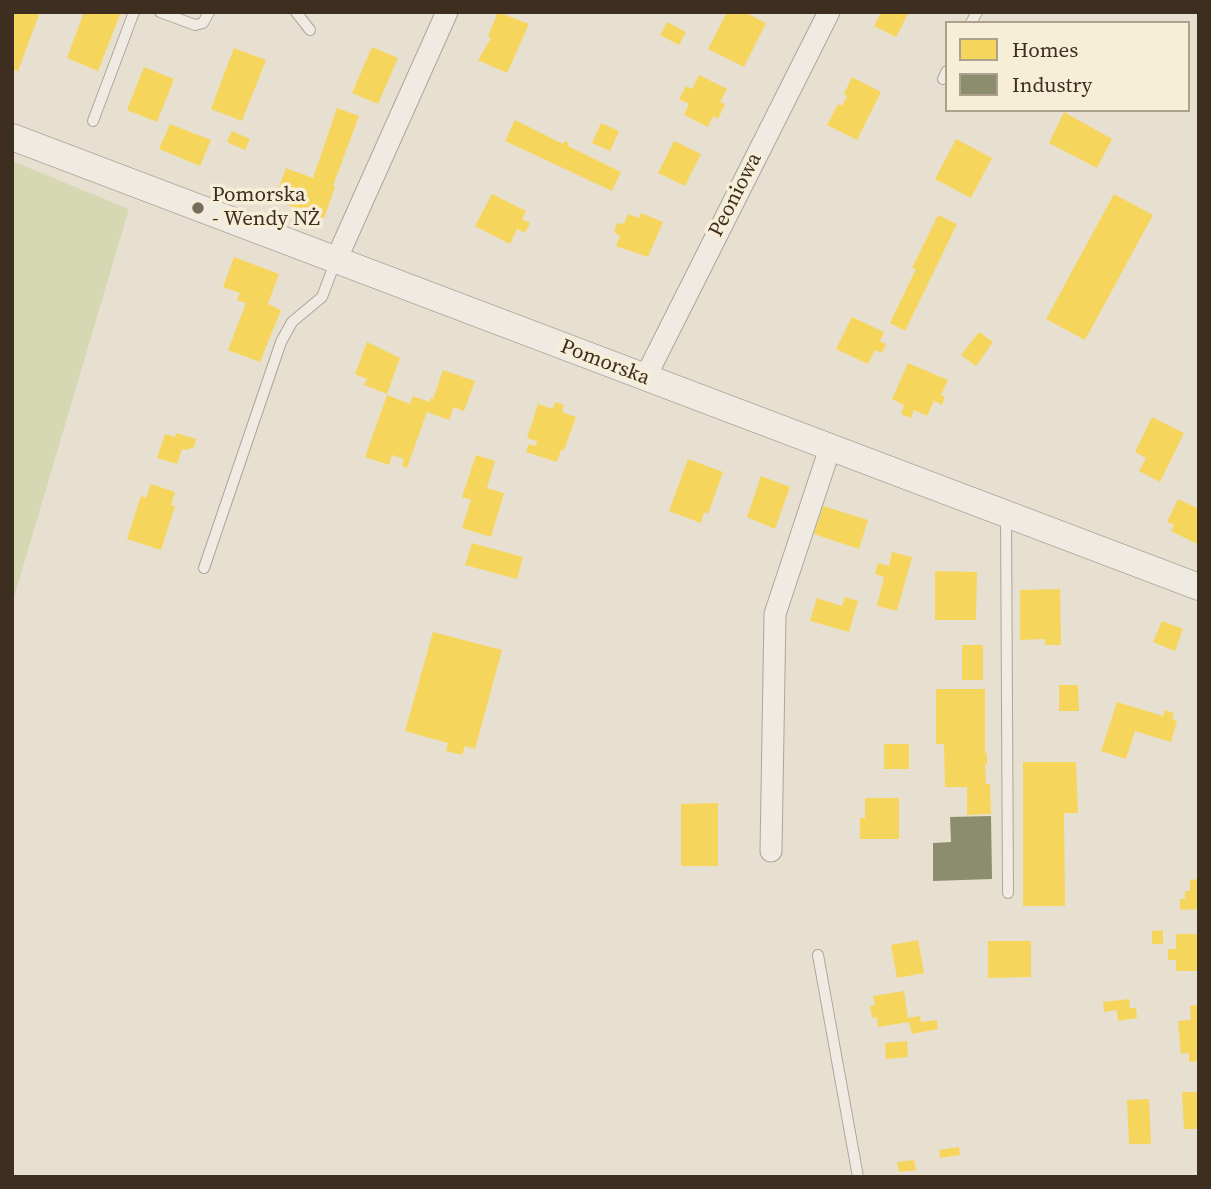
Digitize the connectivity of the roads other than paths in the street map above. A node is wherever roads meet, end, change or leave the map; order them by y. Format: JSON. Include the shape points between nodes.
{"nodes":[{"id":1,"x":134,"y":12,"type":"edge"},
{"id":2,"x":160,"y":12,"type":"edge"},
{"id":3,"x":209,"y":12,"type":"edge"},
{"id":4,"x":296,"y":12,"type":"edge"},
{"id":5,"x":447,"y":12,"type":"edge"},
{"id":6,"x":828,"y":12,"type":"edge"},
{"id":7,"x":310,"y":30,"type":"dead end"},
{"id":8,"x":93,"y":121,"type":"dead end"},
{"id":9,"x":12,"y":137,"type":"edge"},
{"id":10,"x":336,"y":260,"type":"junction"},
{"id":11,"x":645,"y":378,"type":"junction"},
{"id":12,"x":830,"y":448,"type":"junction"},
{"id":13,"x":1006,"y":515,"type":"junction"},
{"id":14,"x":204,"y":568,"type":"dead end"},
{"id":15,"x":1199,"y":587,"type":"edge"},
{"id":16,"x":771,"y":851,"type":"dead end"},
{"id":17,"x":1008,"y":893,"type":"dead end"},
{"id":18,"x":818,"y":955,"type":"dead end"},
{"id":19,"x":858,"y":1177,"type":"edge"}],
"edges":[{"from":1,"to":8,"type":"lane"},
{"from":2,"to":3,"type":"lane","via":[[195,25],[203,23]]},
{"from":4,"to":7,"type":"lane"},
{"from":5,"to":10,"type":"street"},
{"from":6,"to":11,"type":"street","name":"Peoniowa"},
{"from":9,"to":10,"type":"street","name":"Pomorska"},
{"from":10,"to":11,"type":"street","name":"Pomorska"},
{"from":10,"to":14,"type":"lane","via":[[322,297],[292,322],[281,342]]},
{"from":11,"to":12,"type":"street","name":"Pomorska"},
{"from":12,"to":13,"type":"street","name":"Pomorska"},
{"from":12,"to":16,"type":"street","via":[[775,614]]},
{"from":13,"to":15,"type":"street","name":"Pomorska"},
{"from":13,"to":17,"type":"lane"},
{"from":18,"to":19,"type":"lane"}]}
